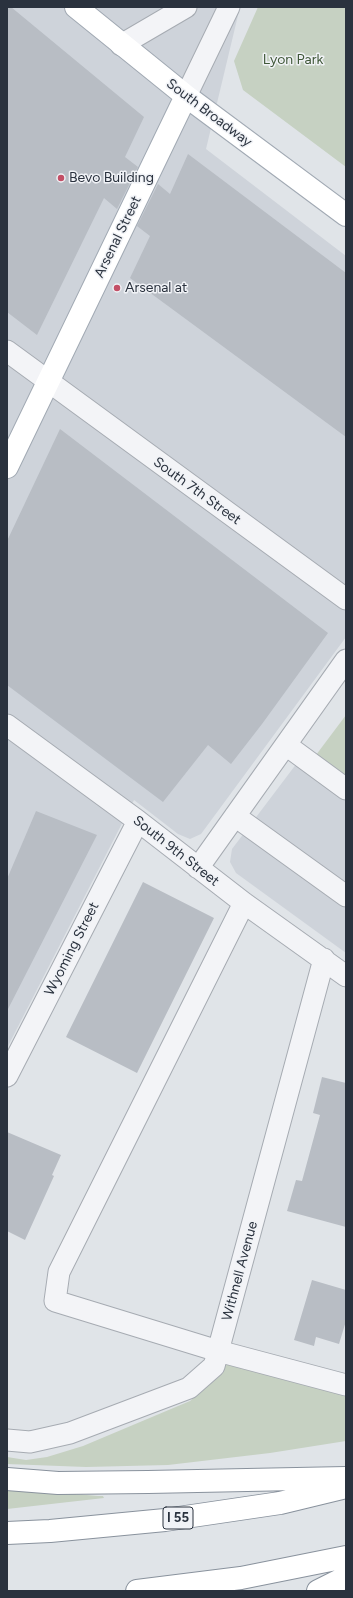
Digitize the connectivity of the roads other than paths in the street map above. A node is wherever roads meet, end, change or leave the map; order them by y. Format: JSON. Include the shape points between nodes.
{"nodes":[{"id":1,"x":76,"y":7,"type":"edge"},
{"id":2,"x":186,"y":7,"type":"edge"},
{"id":3,"x":229,"y":7,"type":"edge"},
{"id":4,"x":121,"y":45,"type":"junction"},
{"id":5,"x":186,"y":96,"type":"junction"},
{"id":6,"x":346,"y":214,"type":"edge"},
{"id":7,"x":7,"y":352,"type":"edge"},
{"id":8,"x":48,"y":383,"type":"junction"},
{"id":9,"x":7,"y":467,"type":"edge"},
{"id":10,"x":346,"y":600,"type":"edge"},
{"id":11,"x":346,"y":660,"type":"edge"},
{"id":12,"x":7,"y":725,"type":"edge"},
{"id":13,"x":286,"y":745,"type":"junction"},
{"id":14,"x":346,"y":789,"type":"edge"},
{"id":15,"x":235,"y":816,"type":"junction"},
{"id":16,"x":138,"y":821,"type":"junction"},
{"id":17,"x":198,"y":868,"type":"junction"},
{"id":18,"x":346,"y":896,"type":"edge"},
{"id":19,"x":244,"y":903,"type":"junction"},
{"id":20,"x":324,"y":959,"type":"junction"},
{"id":21,"x":346,"y":976,"type":"edge"},
{"id":22,"x":7,"y":1076,"type":"edge"},
{"id":23,"x":218,"y":1351,"type":"junction"},
{"id":24,"x":346,"y":1385,"type":"edge"},
{"id":25,"x":7,"y":1440,"type":"edge"},
{"id":26,"x":346,"y":1478,"type":"edge"},
{"id":27,"x":7,"y":1479,"type":"edge"},
{"id":28,"x":346,"y":1487,"type":"edge"},
{"id":29,"x":7,"y":1533,"type":"edge"},
{"id":30,"x":346,"y":1557,"type":"edge"},
{"id":31,"x":346,"y":1577,"type":"edge"},
{"id":32,"x":137,"y":1591,"type":"edge"},
{"id":33,"x":318,"y":1591,"type":"edge"}],
"edges":[{"from":1,"to":4,"type":"main road","name":"South Broadway"},
{"from":2,"to":4,"type":"street"},
{"from":3,"to":5,"type":"street","name":"Arsenal Street"},
{"from":4,"to":5,"type":"main road","name":"South Broadway"},
{"from":5,"to":6,"type":"main road","name":"South Broadway"},
{"from":5,"to":8,"type":"main road","name":"Arsenal Street"},
{"from":7,"to":8,"type":"street","name":"South 7th Street"},
{"from":8,"to":9,"type":"main road","name":"Arsenal Street"},
{"from":8,"to":10,"type":"street","name":"South 7th Street"},
{"from":11,"to":13,"type":"street"},
{"from":12,"to":16,"type":"street","name":"South 9th Street"},
{"from":13,"to":14,"type":"street"},
{"from":13,"to":15,"type":"street"},
{"from":15,"to":17,"type":"street"},
{"from":15,"to":18,"type":"street"},
{"from":16,"to":17,"type":"street","name":"South 9th Street"},
{"from":16,"to":22,"type":"street","name":"Wyoming Street"},
{"from":17,"to":19,"type":"street","name":"South 9th Street"},
{"from":19,"to":20,"type":"street","name":"South 9th Street"},
{"from":19,"to":23,"type":"street","via":[[59,1272],[56,1301]]},
{"from":20,"to":21,"type":"street","name":"South 9th Street"},
{"from":20,"to":23,"type":"street","name":"Withnell Avenue"},
{"from":23,"to":24,"type":"street"},
{"from":23,"to":25,"type":"street","name":"Withnell Avenue","via":[[214,1366],[189,1388],[70,1433],[30,1442]]},
{"from":26,"to":27,"type":"main road","via":[[58,1483]]},
{"from":28,"to":29,"type":"main road","number":"I 55","via":[[280,1503],[165,1520]]},
{"from":30,"to":32,"type":"main road","via":[[241,1578]]},
{"from":31,"to":33,"type":"main road"}]}
